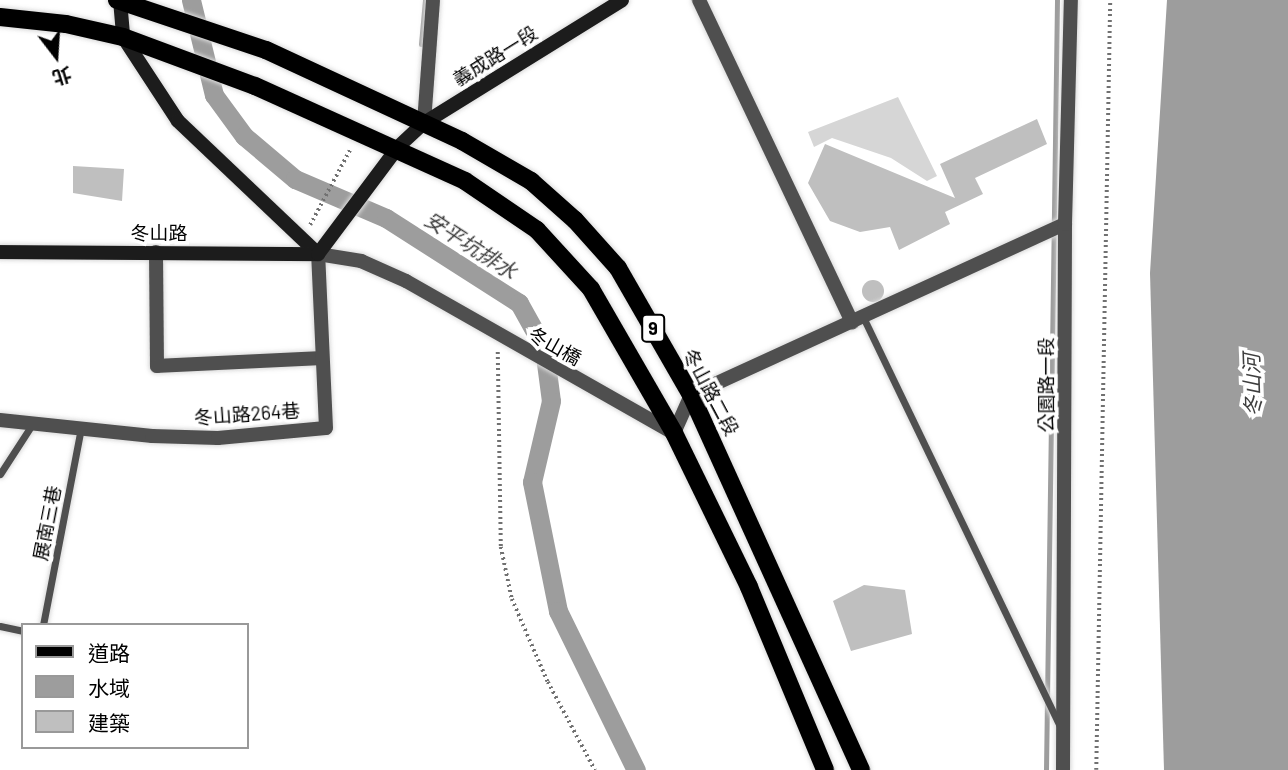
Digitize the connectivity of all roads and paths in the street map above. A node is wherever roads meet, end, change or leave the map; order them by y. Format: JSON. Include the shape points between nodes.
{"nodes":[{"id":1,"x":119,"y":0,"type":"edge"},
{"id":2,"x":433,"y":0,"type":"edge"},
{"id":3,"x":622,"y":0,"type":"edge"},
{"id":4,"x":699,"y":0,"type":"edge"},
{"id":5,"x":1071,"y":0,"type":"edge"},
{"id":6,"x":1110,"y":0,"type":"edge"},
{"id":7,"x":0,"y":17,"type":"edge"},
{"id":8,"x":123,"y":37,"type":"junction"},
{"id":9,"x":424,"y":123,"type":"junction"},
{"id":10,"x":398,"y":147,"type":"junction"},
{"id":11,"x":346,"y":158,"type":"dead end"},
{"id":12,"x":312,"y":222,"type":"dead end"},
{"id":13,"x":1065,"y":224,"type":"junction"},
{"id":14,"x":0,"y":251,"type":"edge"},
{"id":15,"x":156,"y":253,"type":"junction"},
{"id":16,"x":318,"y":254,"type":"junction"},
{"id":17,"x":858,"y":319,"type":"junction"},
{"id":18,"x":504,"y":339,"type":"junction"},
{"id":19,"x":321,"y":358,"type":"junction"},
{"id":20,"x":691,"y":395,"type":"junction"},
{"id":21,"x":0,"y":419,"type":"edge"},
{"id":22,"x":33,"y":423,"type":"junction"},
{"id":23,"x":81,"y":428,"type":"junction"},
{"id":24,"x":674,"y":433,"type":"junction"},
{"id":25,"x":0,"y":474,"type":"edge"},
{"id":26,"x":43,"y":623,"type":"edge"},
{"id":27,"x":0,"y":626,"type":"edge"},
{"id":28,"x":21,"y":631,"type":"edge"},
{"id":29,"x":1064,"y":735,"type":"junction"},
{"id":30,"x":595,"y":770,"type":"edge"},
{"id":31,"x":825,"y":770,"type":"edge"},
{"id":32,"x":861,"y":770,"type":"edge"},
{"id":33,"x":1063,"y":770,"type":"edge"},
{"id":34,"x":1096,"y":770,"type":"edge"}],
"edges":[{"from":1,"to":8,"type":"street"},
{"from":1,"to":9,"type":"main road","name":"冬山路二段","number":"9","via":[[266,50]]},
{"from":2,"to":9,"type":"street"},
{"from":3,"to":9,"type":"street","name":"義成路一段"},
{"from":4,"to":17,"type":"street"},
{"from":5,"to":13,"type":"street","name":"公園路一段"},
{"from":6,"to":34,"type":"path"},
{"from":7,"to":8,"type":"main road","number":"9","via":[[66,24]]},
{"from":8,"to":10,"type":"main road","number":"9","via":[[255,86]]},
{"from":8,"to":16,"type":"street","via":[[178,121]]},
{"from":9,"to":10,"type":"street"},
{"from":9,"to":20,"type":"main road","name":"冬山路二段","number":"9","via":[[531,181],[575,220],[618,268]]},
{"from":10,"to":16,"type":"street"},
{"from":10,"to":24,"type":"main road","number":"9","via":[[465,181],[537,230],[591,289]]},
{"from":11,"to":12,"type":"path"},
{"from":13,"to":17,"type":"street"},
{"from":13,"to":29,"type":"street","name":"公園路一段"},
{"from":14,"to":15,"type":"street","name":"冬山路"},
{"from":15,"to":16,"type":"street","name":"冬山路"},
{"from":15,"to":19,"type":"street","via":[[157,366]]},
{"from":16,"to":18,"type":"street","name":"冬山路","via":[[361,261],[406,281]]},
{"from":16,"to":19,"type":"street","name":"冬山路264巷"},
{"from":17,"to":20,"type":"street"},
{"from":17,"to":29,"type":"lane"},
{"from":18,"to":24,"type":"street","name":"冬山橋"},
{"from":18,"to":30,"type":"path","via":[[501,547],[512,599],[548,682]]},
{"from":19,"to":23,"type":"street","name":"冬山路264巷","via":[[326,428],[218,438]]},
{"from":20,"to":24,"type":"street"},
{"from":20,"to":32,"type":"main road","name":"冬山路二段","number":"9"},
{"from":21,"to":22,"type":"street"},
{"from":22,"to":23,"type":"street"},
{"from":22,"to":25,"type":"lane"},
{"from":23,"to":26,"type":"lane","name":"展南三巷"},
{"from":24,"to":31,"type":"main road","number":"9","via":[[748,587]]},
{"from":27,"to":28,"type":"lane"},
{"from":29,"to":33,"type":"street","name":"公園路一段"}]}
